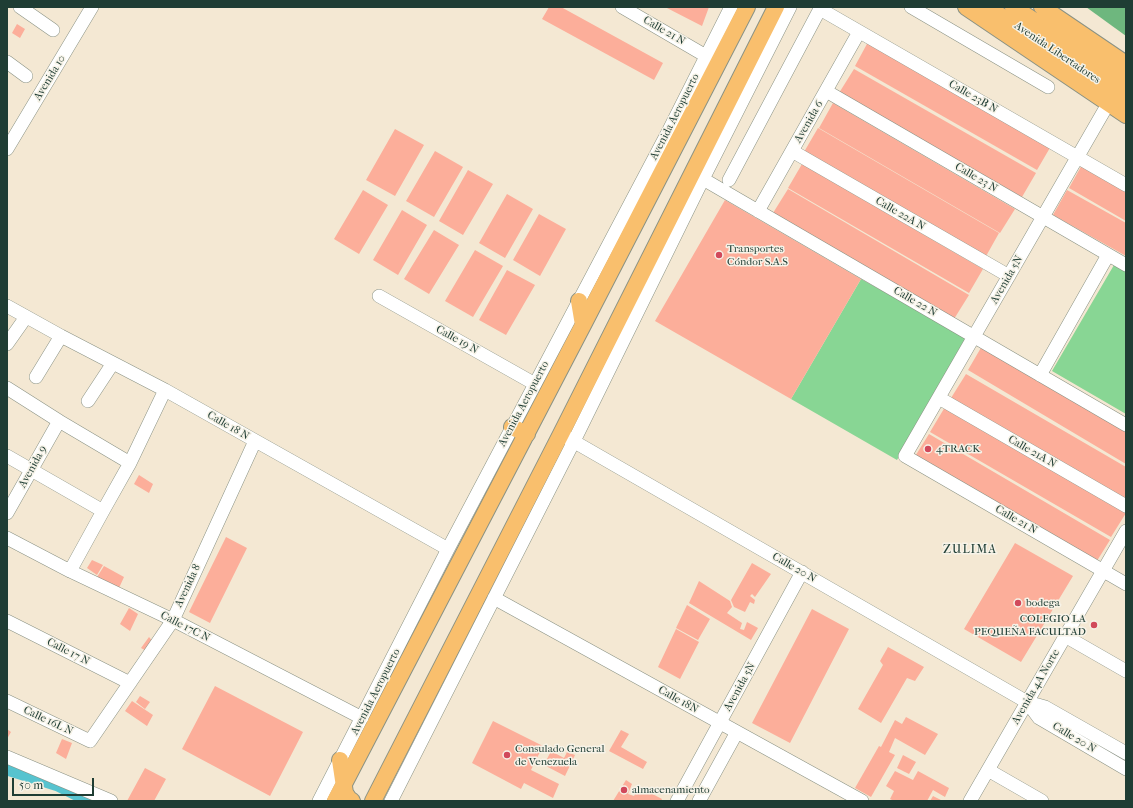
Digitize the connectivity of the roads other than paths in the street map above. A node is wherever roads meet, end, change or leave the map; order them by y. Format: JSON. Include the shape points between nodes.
{"nodes":[{"id":1,"x":20,"y":7,"type":"edge"},
{"id":2,"x":92,"y":7,"type":"edge"},
{"id":3,"x":622,"y":7,"type":"edge"},
{"id":4,"x":731,"y":7,"type":"edge"},
{"id":5,"x":747,"y":7,"type":"edge"},
{"id":6,"x":776,"y":7,"type":"edge"},
{"id":7,"x":790,"y":7,"type":"edge"},
{"id":8,"x":911,"y":7,"type":"edge"},
{"id":9,"x":966,"y":7,"type":"edge"},
{"id":10,"x":987,"y":7,"type":"edge"},
{"id":11,"x":1014,"y":7,"type":"edge"},
{"id":12,"x":1042,"y":7,"type":"edge"},
{"id":13,"x":820,"y":8,"type":"edge"},
{"id":14,"x":53,"y":30,"type":"dead end"},
{"id":15,"x":860,"y":32,"type":"junction"},
{"id":16,"x":706,"y":56,"type":"junction"},
{"id":17,"x":7,"y":62,"type":"edge"},
{"id":18,"x":1126,"y":64,"type":"edge"},
{"id":19,"x":26,"y":76,"type":"dead end"},
{"id":20,"x":1126,"y":81,"type":"edge"},
{"id":21,"x":1048,"y":87,"type":"dead end"},
{"id":22,"x":826,"y":92,"type":"junction"},
{"id":23,"x":1126,"y":99,"type":"edge"},
{"id":24,"x":1108,"y":104,"type":"junction"},
{"id":25,"x":1126,"y":115,"type":"edge"},
{"id":26,"x":7,"y":149,"type":"edge"},
{"id":27,"x":792,"y":151,"type":"junction"},
{"id":28,"x":1078,"y":157,"type":"junction"},
{"id":29,"x":703,"y":180,"type":"junction"},
{"id":30,"x":728,"y":180,"type":"dead end"},
{"id":31,"x":1126,"y":185,"type":"edge"},
{"id":32,"x":758,"y":211,"type":"junction"},
{"id":33,"x":1043,"y":217,"type":"junction"},
{"id":34,"x":1108,"y":255,"type":"junction"},
{"id":35,"x":1126,"y":265,"type":"edge"},
{"id":36,"x":1009,"y":276,"type":"junction"},
{"id":37,"x":379,"y":296,"type":"dead end"},
{"id":38,"x":579,"y":301,"type":"junction"},
{"id":39,"x":7,"y":306,"type":"edge"},
{"id":40,"x":26,"y":317,"type":"junction"},
{"id":41,"x":583,"y":325,"type":"junction"},
{"id":42,"x":61,"y":336,"type":"junction"},
{"id":43,"x":618,"y":336,"type":"junction"},
{"id":44,"x":974,"y":336,"type":"junction"},
{"id":45,"x":7,"y":344,"type":"edge"},
{"id":46,"x":113,"y":363,"type":"junction"},
{"id":47,"x":1040,"y":375,"type":"junction"},
{"id":48,"x":36,"y":377,"type":"dead end"},
{"id":49,"x":535,"y":384,"type":"junction"},
{"id":50,"x":7,"y":388,"type":"edge"},
{"id":51,"x":165,"y":390,"type":"junction"},
{"id":52,"x":939,"y":398,"type":"junction"},
{"id":53,"x":88,"y":401,"type":"dead end"},
{"id":54,"x":59,"y":421,"type":"junction"},
{"id":55,"x":1126,"y":425,"type":"edge"},
{"id":56,"x":512,"y":427,"type":"junction"},
{"id":57,"x":526,"y":434,"type":"junction"},
{"id":58,"x":568,"y":437,"type":"junction"},
{"id":59,"x":254,"y":441,"type":"junction"},
{"id":60,"x":7,"y":456,"type":"edge"},
{"id":61,"x":905,"y":456,"type":"joint"},
{"id":62,"x":130,"y":463,"type":"junction"},
{"id":63,"x":31,"y":470,"type":"junction"},
{"id":64,"x":1126,"y":506,"type":"edge"},
{"id":65,"x":103,"y":511,"type":"junction"},
{"id":66,"x":7,"y":513,"type":"edge"},
{"id":67,"x":1126,"y":531,"type":"edge"},
{"id":68,"x":7,"y":538,"type":"edge"},
{"id":69,"x":448,"y":549,"type":"junction"},
{"id":70,"x":70,"y":571,"type":"junction"},
{"id":71,"x":1103,"y":571,"type":"junction"},
{"id":72,"x":802,"y":572,"type":"junction"},
{"id":73,"x":1126,"y":584,"type":"edge"},
{"id":74,"x":494,"y":598,"type":"junction"},
{"id":75,"x":7,"y":620,"type":"edge"},
{"id":76,"x":173,"y":620,"type":"junction"},
{"id":77,"x":1065,"y":636,"type":"junction"},
{"id":78,"x":1126,"y":671,"type":"edge"},
{"id":79,"x":130,"y":683,"type":"junction"},
{"id":80,"x":7,"y":701,"type":"edge"},
{"id":81,"x":1027,"y":702,"type":"junction"},
{"id":82,"x":362,"y":718,"type":"junction"},
{"id":83,"x":720,"y":723,"type":"junction"},
{"id":84,"x":737,"y":732,"type":"junction"},
{"id":85,"x":90,"y":740,"type":"joint"},
{"id":86,"x":1126,"y":753,"type":"edge"},
{"id":87,"x":7,"y":757,"type":"edge"},
{"id":88,"x":340,"y":760,"type":"junction"},
{"id":89,"x":1126,"y":769,"type":"edge"},
{"id":90,"x":988,"y":770,"type":"junction"},
{"id":91,"x":343,"y":786,"type":"junction"},
{"id":92,"x":372,"y":800,"type":"edge"},
{"id":93,"x":110,"y":801,"type":"edge"},
{"id":94,"x":319,"y":801,"type":"edge"},
{"id":95,"x":335,"y":801,"type":"edge"},
{"id":96,"x":352,"y":801,"type":"edge"},
{"id":97,"x":391,"y":801,"type":"edge"},
{"id":98,"x":677,"y":801,"type":"edge"},
{"id":99,"x":699,"y":801,"type":"edge"},
{"id":100,"x":862,"y":801,"type":"edge"},
{"id":101,"x":970,"y":801,"type":"edge"},
{"id":102,"x":1042,"y":801,"type":"edge"}],
"edges":[{"from":1,"to":14,"type":"street"},
{"from":2,"to":26,"type":"street","name":"Avenida 10"},
{"from":3,"to":16,"type":"street","name":"Calle 21 N"},
{"from":4,"to":16,"type":"street","name":"Avenida Aeropuerto"},
{"from":5,"to":41,"type":"main road","name":"Avenida Aeropuerto"},
{"from":6,"to":43,"type":"main road"},
{"from":7,"to":29,"type":"street"},
{"from":8,"to":21,"type":"street"},
{"from":9,"to":24,"type":"main road"},
{"from":10,"to":23,"type":"main road","name":"Avenida Libertadores"},
{"from":11,"to":20,"type":"main road","name":"Avenida Libertadores"},
{"from":12,"to":18,"type":"main road"},
{"from":13,"to":15,"type":"street","name":"Calle 23B N"},
{"from":13,"to":30,"type":"street"},
{"from":15,"to":22,"type":"street","name":"Avenida 6"},
{"from":15,"to":28,"type":"street","name":"Calle 23B N"},
{"from":16,"to":38,"type":"street","name":"Avenida Aeropuerto"},
{"from":17,"to":19,"type":"street"},
{"from":22,"to":27,"type":"street","name":"Avenida 6"},
{"from":22,"to":33,"type":"street","name":"Calle 23 N"},
{"from":24,"to":25,"type":"main road"},
{"from":24,"to":28,"type":"street","name":"Avenida 5N"},
{"from":27,"to":32,"type":"street","name":"Avenida 6"},
{"from":27,"to":36,"type":"street","name":"Calle 22A N"},
{"from":28,"to":31,"type":"street","name":"Calle 23B N"},
{"from":28,"to":33,"type":"street","name":"Avenida 5N"},
{"from":29,"to":32,"type":"street","name":"Calle 22 N"},
{"from":29,"to":43,"type":"street"},
{"from":32,"to":44,"type":"street","name":"Calle 22 N"},
{"from":33,"to":34,"type":"street","name":"Calle 23 N"},
{"from":33,"to":36,"type":"street","name":"Avenida 5N"},
{"from":34,"to":35,"type":"street","name":"Calle 23 N"},
{"from":34,"to":47,"type":"street"},
{"from":36,"to":44,"type":"street","name":"Avenida 5N"},
{"from":37,"to":49,"type":"street","name":"Calle 19 N"},
{"from":38,"to":41,"type":"main road"},
{"from":38,"to":49,"type":"street","name":"Avenida Aeropuerto"},
{"from":39,"to":40,"type":"street","name":"Calle 18 N"},
{"from":40,"to":42,"type":"street","name":"Calle 18 N"},
{"from":40,"to":45,"type":"street"},
{"from":41,"to":57,"type":"main road","name":"Avenida Aeropuerto"},
{"from":42,"to":46,"type":"street","name":"Calle 18 N"},
{"from":42,"to":48,"type":"street"},
{"from":43,"to":58,"type":"main road"},
{"from":44,"to":47,"type":"street","name":"Calle 22 N"},
{"from":44,"to":52,"type":"street","name":"Avenida 5N"},
{"from":46,"to":51,"type":"street","name":"Calle 18 N"},
{"from":46,"to":53,"type":"street"},
{"from":47,"to":55,"type":"street","name":"Calle 22 N"},
{"from":49,"to":56,"type":"street","name":"Avenida Aeropuerto"},
{"from":50,"to":54,"type":"street"},
{"from":51,"to":59,"type":"street","name":"Calle 18 N"},
{"from":51,"to":62,"type":"street"},
{"from":52,"to":61,"type":"street","name":"Avenida 5N"},
{"from":52,"to":64,"type":"street","name":"Calle 21A N"},
{"from":54,"to":62,"type":"street"},
{"from":54,"to":63,"type":"street","name":"Avenida 9"},
{"from":56,"to":57,"type":"main road"},
{"from":56,"to":69,"type":"street","name":"Avenida Aeropuerto"},
{"from":57,"to":91,"type":"main road","name":"Avenida Aeropuerto"},
{"from":58,"to":72,"type":"street","name":"Calle 20 N"},
{"from":58,"to":74,"type":"street"},
{"from":58,"to":92,"type":"main road"},
{"from":59,"to":69,"type":"street","name":"Calle 18 N"},
{"from":59,"to":76,"type":"street","name":"Avenida 8"},
{"from":60,"to":63,"type":"street"},
{"from":61,"to":71,"type":"street","name":"Calle 21 N"},
{"from":62,"to":65,"type":"street"},
{"from":63,"to":65,"type":"street"},
{"from":63,"to":66,"type":"street","name":"Avenida 9"},
{"from":65,"to":70,"type":"street"},
{"from":67,"to":71,"type":"street","name":"Avenida 4A Norte"},
{"from":68,"to":70,"type":"street","name":"Calle 17C N"},
{"from":69,"to":82,"type":"street","name":"Avenida Aeropuerto"},
{"from":70,"to":76,"type":"street","name":"Calle 17C N"},
{"from":71,"to":73,"type":"street","name":"Calle 21 N"},
{"from":71,"to":77,"type":"street","name":"Avenida 4A Norte"},
{"from":72,"to":81,"type":"street","name":"Calle 20 N"},
{"from":72,"to":83,"type":"street","name":"Avenida 5N"},
{"from":74,"to":83,"type":"street","name":"Calle 18N"},
{"from":74,"to":97,"type":"street"},
{"from":75,"to":79,"type":"street","name":"Calle 17 N"},
{"from":76,"to":79,"type":"street","name":"Avenida 8"},
{"from":76,"to":82,"type":"street","name":"Calle 17C N"},
{"from":77,"to":78,"type":"street"},
{"from":77,"to":81,"type":"street","name":"Avenida 4A Norte"},
{"from":79,"to":85,"type":"street","name":"Avenida 8"},
{"from":80,"to":85,"type":"street","name":"Calle 16L N"},
{"from":81,"to":86,"type":"street","name":"Calle 20 N","via":[[1045,707]]},
{"from":81,"to":89,"type":"street","name":"Calle 20 N","via":[[1039,718]]},
{"from":81,"to":90,"type":"street","name":"Avenida 4A Norte"},
{"from":82,"to":88,"type":"street","name":"Avenida Aeropuerto"},
{"from":83,"to":84,"type":"street","name":"Calle 18N"},
{"from":83,"to":98,"type":"street","name":"Avenida 5N"},
{"from":84,"to":99,"type":"street"},
{"from":84,"to":100,"type":"street","name":"Calle 18N"},
{"from":87,"to":93,"type":"street"},
{"from":88,"to":91,"type":"main road"},
{"from":88,"to":94,"type":"street","name":"Avenida Aeropuerto"},
{"from":90,"to":101,"type":"street","name":"Avenida 4A Norte"},
{"from":90,"to":102,"type":"street"},
{"from":91,"to":95,"type":"main road","name":"Avenida Aeropuerto"},
{"from":91,"to":96,"type":"main road"}]}
